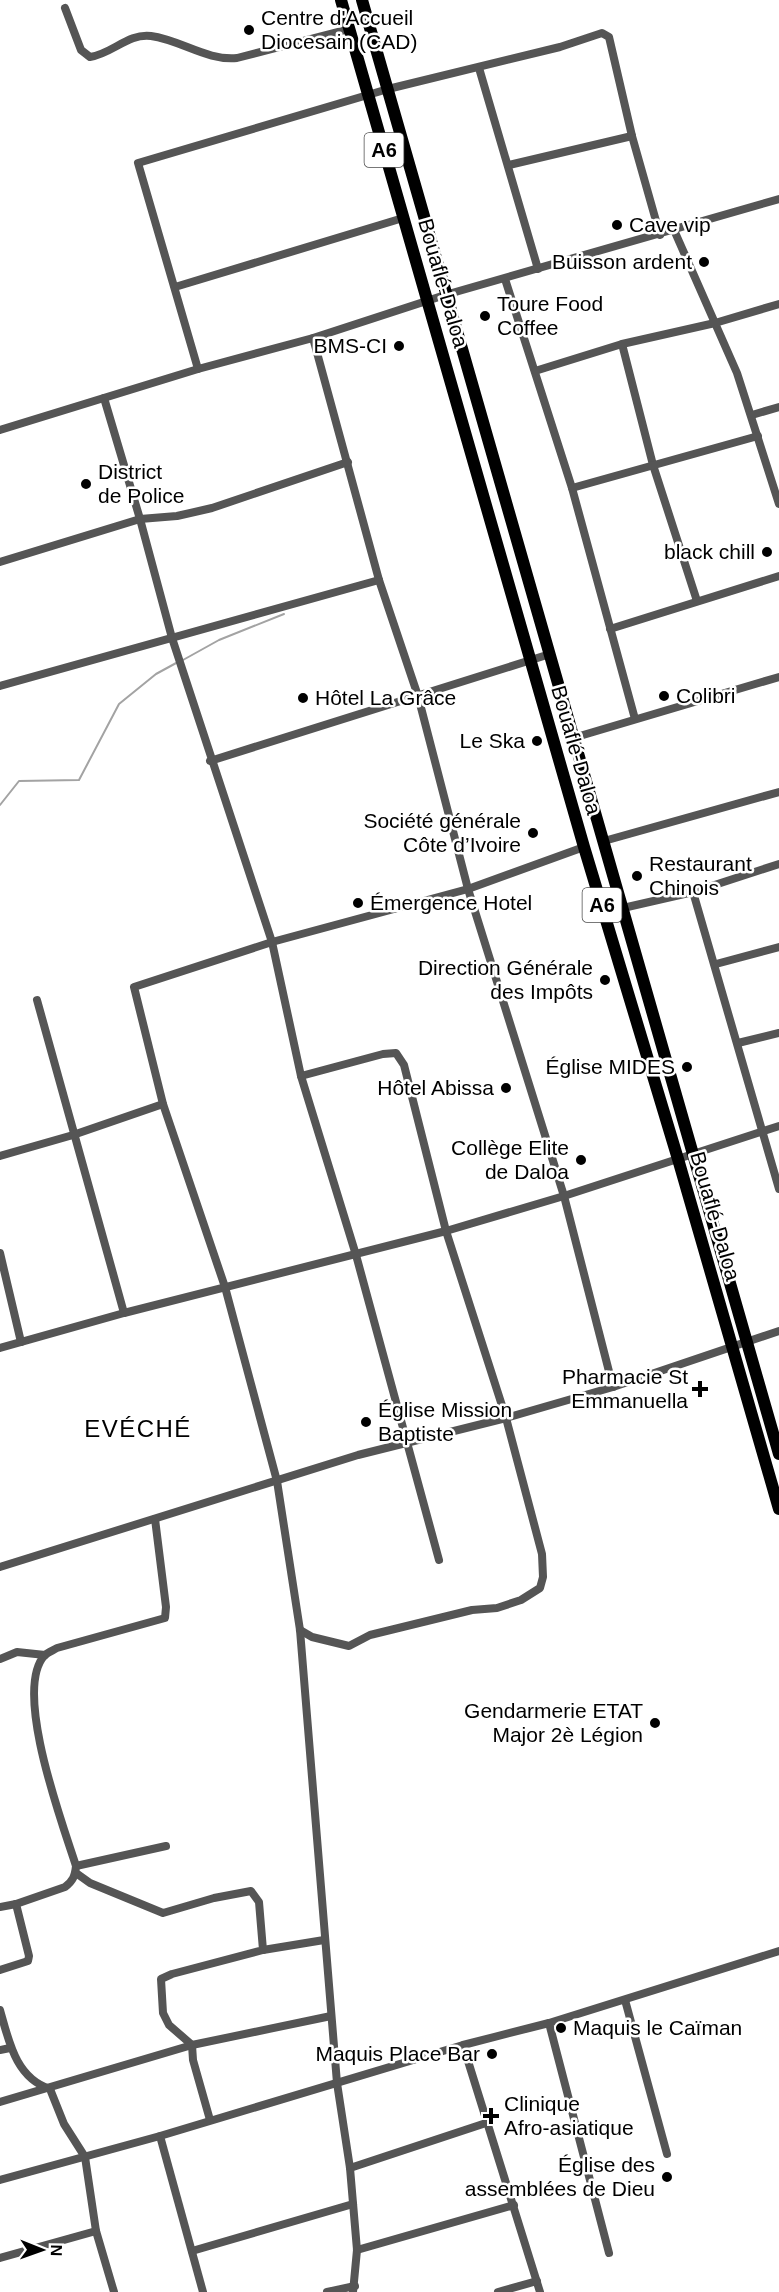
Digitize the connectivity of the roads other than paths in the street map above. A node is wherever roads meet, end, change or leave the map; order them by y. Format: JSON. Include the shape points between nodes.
{"nodes":[{"id":1,"x":341,"y":0,"type":"edge"},
{"id":2,"x":362,"y":0,"type":"edge"},
{"id":3,"x":65,"y":8,"type":"dead end"},
{"id":4,"x":349,"y":29,"type":"junction"},
{"id":5,"x":479,"y":68,"type":"junction"},
{"id":6,"x":388,"y":89,"type":"junction"},
{"id":7,"x":369,"y":96,"type":"junction"},
{"id":8,"x":632,"y":136,"type":"junction"},
{"id":9,"x":509,"y":165,"type":"junction"},
{"id":10,"x":779,"y":200,"type":"edge"},
{"id":11,"x":403,"y":218,"type":"junction"},
{"id":12,"x":674,"y":230,"type":"junction"},
{"id":13,"x":660,"y":235,"type":"junction"},
{"id":14,"x":538,"y":269,"type":"junction"},
{"id":15,"x":505,"y":279,"type":"junction"},
{"id":16,"x":175,"y":287,"type":"junction"},
{"id":17,"x":445,"y":295,"type":"junction"},
{"id":18,"x":427,"y":301,"type":"junction"},
{"id":19,"x":779,"y":304,"type":"edge"},
{"id":20,"x":715,"y":323,"type":"junction"},
{"id":21,"x":313,"y":338,"type":"junction"},
{"id":22,"x":622,"y":344,"type":"junction"},
{"id":23,"x":198,"y":369,"type":"junction"},
{"id":24,"x":535,"y":371,"type":"junction"},
{"id":25,"x":104,"y":398,"type":"junction"},
{"id":26,"x":779,"y":407,"type":"edge"},
{"id":27,"x":752,"y":415,"type":"junction"},
{"id":28,"x":0,"y":430,"type":"edge"},
{"id":29,"x":758,"y":436,"type":"junction"},
{"id":30,"x":348,"y":462,"type":"junction"},
{"id":31,"x":653,"y":465,"type":"junction"},
{"id":32,"x":776,"y":481,"type":"edge"},
{"id":33,"x":572,"y":488,"type":"junction"},
{"id":34,"x":779,"y":504,"type":"edge"},
{"id":35,"x":140,"y":519,"type":"junction"},
{"id":36,"x":0,"y":562,"type":"edge"},
{"id":37,"x":779,"y":576,"type":"edge"},
{"id":38,"x":379,"y":580,"type":"junction"},
{"id":39,"x":697,"y":602,"type":"junction"},
{"id":40,"x":610,"y":629,"type":"junction"},
{"id":41,"x":172,"y":638,"type":"junction"},
{"id":42,"x":550,"y":654,"type":"junction"},
{"id":43,"x":530,"y":661,"type":"junction"},
{"id":44,"x":779,"y":677,"type":"edge"},
{"id":45,"x":0,"y":686,"type":"edge"},
{"id":46,"x":418,"y":696,"type":"junction"},
{"id":47,"x":635,"y":719,"type":"junction"},
{"id":48,"x":573,"y":738,"type":"junction"},
{"id":49,"x":210,"y":761,"type":"junction"},
{"id":50,"x":779,"y":792,"type":"edge"},
{"id":51,"x":604,"y":841,"type":"junction"},
{"id":52,"x":584,"y":848,"type":"junction"},
{"id":53,"x":779,"y":864,"type":"edge"},
{"id":54,"x":468,"y":889,"type":"junction"},
{"id":55,"x":693,"y":892,"type":"junction"},
{"id":56,"x":623,"y":908,"type":"junction"},
{"id":57,"x":272,"y":942,"type":"junction"},
{"id":58,"x":779,"y":947,"type":"edge"},
{"id":59,"x":716,"y":964,"type":"junction"},
{"id":60,"x":37,"y":1000,"type":"dead end"},
{"id":61,"x":779,"y":1033,"type":"edge"},
{"id":62,"x":738,"y":1043,"type":"junction"},
{"id":63,"x":302,"y":1076,"type":"junction"},
{"id":64,"x":163,"y":1104,"type":"junction"},
{"id":65,"x":779,"y":1126,"type":"edge"},
{"id":66,"x":763,"y":1130,"type":"junction"},
{"id":67,"x":73,"y":1135,"type":"junction"},
{"id":68,"x":694,"y":1154,"type":"junction"},
{"id":69,"x":0,"y":1156,"type":"edge"},
{"id":70,"x":678,"y":1159,"type":"junction"},
{"id":71,"x":779,"y":1190,"type":"edge"},
{"id":72,"x":564,"y":1196,"type":"junction"},
{"id":73,"x":446,"y":1231,"type":"junction"},
{"id":74,"x":0,"y":1253,"type":"edge"},
{"id":75,"x":356,"y":1255,"type":"junction"},
{"id":76,"x":225,"y":1287,"type":"junction"},
{"id":77,"x":124,"y":1312,"type":"junction"},
{"id":78,"x":779,"y":1331,"type":"edge"},
{"id":79,"x":747,"y":1340,"type":"junction"},
{"id":80,"x":21,"y":1342,"type":"junction"},
{"id":81,"x":732,"y":1345,"type":"junction"},
{"id":82,"x":0,"y":1348,"type":"edge"},
{"id":83,"x":613,"y":1387,"type":"junction"},
{"id":84,"x":506,"y":1418,"type":"junction"},
{"id":85,"x":405,"y":1442,"type":"junction"},
{"id":86,"x":779,"y":1454,"type":"edge"},
{"id":87,"x":278,"y":1481,"type":"junction"},
{"id":88,"x":779,"y":1509,"type":"edge"},
{"id":89,"x":155,"y":1519,"type":"junction"},
{"id":90,"x":439,"y":1560,"type":"dead end"},
{"id":91,"x":0,"y":1567,"type":"edge"},
{"id":92,"x":300,"y":1630,"type":"junction"},
{"id":93,"x":45,"y":1655,"type":"junction"},
{"id":94,"x":0,"y":1659,"type":"edge"},
{"id":95,"x":166,"y":1846,"type":"dead end"},
{"id":96,"x":76,"y":1870,"type":"junction"},
{"id":97,"x":16,"y":1904,"type":"junction"},
{"id":98,"x":0,"y":1906,"type":"edge"},
{"id":99,"x":324,"y":1940,"type":"junction"},
{"id":100,"x":263,"y":1950,"type":"junction"},
{"id":101,"x":779,"y":1951,"type":"edge"},
{"id":102,"x":0,"y":1970,"type":"edge"},
{"id":103,"x":625,"y":2000,"type":"junction"},
{"id":104,"x":0,"y":2010,"type":"edge"},
{"id":105,"x":331,"y":2016,"type":"junction"},
{"id":106,"x":549,"y":2023,"type":"junction"},
{"id":107,"x":192,"y":2045,"type":"junction"},
{"id":108,"x":463,"y":2045,"type":"junction"},
{"id":109,"x":10,"y":2048,"type":"junction"},
{"id":110,"x":0,"y":2050,"type":"edge"},
{"id":111,"x":336,"y":2083,"type":"junction"},
{"id":112,"x":50,"y":2089,"type":"junction"},
{"id":113,"x":0,"y":2102,"type":"edge"},
{"id":114,"x":210,"y":2120,"type":"junction"},
{"id":115,"x":486,"y":2123,"type":"junction"},
{"id":116,"x":160,"y":2136,"type":"junction"},
{"id":117,"x":667,"y":2154,"type":"dead end"},
{"id":118,"x":85,"y":2157,"type":"junction"},
{"id":119,"x":350,"y":2168,"type":"junction"},
{"id":120,"x":0,"y":2180,"type":"edge"},
{"id":121,"x":353,"y":2204,"type":"junction"},
{"id":122,"x":514,"y":2205,"type":"junction"},
{"id":123,"x":96,"y":2231,"type":"junction"},
{"id":124,"x":357,"y":2250,"type":"junction"},
{"id":125,"x":192,"y":2251,"type":"junction"},
{"id":126,"x":609,"y":2253,"type":"dead end"},
{"id":127,"x":0,"y":2258,"type":"edge"},
{"id":128,"x":537,"y":2281,"type":"junction"},
{"id":129,"x":354,"y":2289,"type":"edge"},
{"id":130,"x":114,"y":2292,"type":"edge"},
{"id":131,"x":203,"y":2292,"type":"edge"},
{"id":132,"x":327,"y":2292,"type":"edge"},
{"id":133,"x":498,"y":2292,"type":"edge"},
{"id":134,"x":540,"y":2292,"type":"edge"}],
"edges":[{"from":1,"to":4,"type":"highway","name":"Bouaflé-Daloa","number":"A6"},
{"from":2,"to":6,"type":"highway","name":"Bouaflé-Daloa","number":"A6"},
{"from":3,"to":4,"type":"street","via":[[81,50],[90,57],[132,38],[150,36],[218,58],[237,58]]},
{"from":4,"to":7,"type":"highway","name":"Bouaflé-Daloa","number":"A6"},
{"from":5,"to":6,"type":"street"},
{"from":5,"to":8,"type":"street","via":[[602,33],[609,37],[613,48]]},
{"from":5,"to":9,"type":"street"},
{"from":6,"to":7,"type":"street"},
{"from":6,"to":17,"type":"highway","name":"Bouaflé-Daloa","number":"A6"},
{"from":7,"to":11,"type":"highway","name":"Bouaflé-Daloa","number":"A6"},
{"from":7,"to":16,"type":"street","via":[[138,163]]},
{"from":8,"to":9,"type":"street"},
{"from":8,"to":13,"type":"street"},
{"from":9,"to":14,"type":"street"},
{"from":10,"to":12,"type":"street"},
{"from":11,"to":16,"type":"street"},
{"from":11,"to":18,"type":"highway","name":"Bouaflé-Daloa","number":"A6"},
{"from":12,"to":13,"type":"street"},
{"from":12,"to":20,"type":"street"},
{"from":13,"to":14,"type":"street"},
{"from":14,"to":15,"type":"street"},
{"from":15,"to":17,"type":"street"},
{"from":15,"to":24,"type":"street"},
{"from":16,"to":23,"type":"street"},
{"from":17,"to":18,"type":"street"},
{"from":17,"to":42,"type":"highway","name":"Bouaflé-Daloa","number":"A6"},
{"from":18,"to":21,"type":"street"},
{"from":18,"to":43,"type":"highway","name":"Bouaflé-Daloa","number":"A6"},
{"from":19,"to":20,"type":"street"},
{"from":20,"to":22,"type":"street"},
{"from":20,"to":27,"type":"street"},
{"from":21,"to":23,"type":"street"},
{"from":21,"to":30,"type":"street"},
{"from":22,"to":24,"type":"street"},
{"from":22,"to":31,"type":"street"},
{"from":23,"to":25,"type":"street"},
{"from":24,"to":33,"type":"street"},
{"from":25,"to":28,"type":"street"},
{"from":25,"to":35,"type":"street"},
{"from":26,"to":27,"type":"street"},
{"from":27,"to":29,"type":"street"},
{"from":29,"to":31,"type":"street"},
{"from":29,"to":32,"type":"street"},
{"from":30,"to":35,"type":"street","via":[[213,508]]},
{"from":30,"to":38,"type":"street"},
{"from":31,"to":33,"type":"street"},
{"from":31,"to":39,"type":"street"},
{"from":32,"to":34,"type":"street"},
{"from":33,"to":40,"type":"street"},
{"from":35,"to":36,"type":"street"},
{"from":35,"to":41,"type":"street"},
{"from":37,"to":39,"type":"street"},
{"from":38,"to":41,"type":"street"},
{"from":38,"to":46,"type":"street"},
{"from":39,"to":40,"type":"street"},
{"from":40,"to":47,"type":"street"},
{"from":41,"to":45,"type":"street"},
{"from":41,"to":49,"type":"street"},
{"from":42,"to":43,"type":"street"},
{"from":42,"to":48,"type":"highway","name":"Bouaflé-Daloa","number":"A6"},
{"from":43,"to":46,"type":"street"},
{"from":43,"to":52,"type":"highway","name":"Bouaflé-Daloa","number":"A6"},
{"from":44,"to":47,"type":"street"},
{"from":46,"to":49,"type":"street"},
{"from":46,"to":54,"type":"street"},
{"from":47,"to":48,"type":"street"},
{"from":48,"to":51,"type":"highway","name":"Bouaflé-Daloa","number":"A6"},
{"from":49,"to":57,"type":"street"},
{"from":50,"to":51,"type":"street"},
{"from":51,"to":56,"type":"highway","name":"Bouaflé-Daloa","number":"A6"},
{"from":52,"to":54,"type":"street"},
{"from":52,"to":70,"type":"highway","name":"Bouaflé-Daloa","number":"A6"},
{"from":53,"to":55,"type":"street"},
{"from":54,"to":57,"type":"street"},
{"from":54,"to":72,"type":"street"},
{"from":55,"to":56,"type":"street"},
{"from":55,"to":59,"type":"street"},
{"from":56,"to":68,"type":"highway","name":"Bouaflé-Daloa","number":"A6"},
{"from":57,"to":63,"type":"street"},
{"from":57,"to":64,"type":"street","via":[[134,987]]},
{"from":58,"to":59,"type":"street"},
{"from":59,"to":62,"type":"street"},
{"from":60,"to":67,"type":"street"},
{"from":61,"to":62,"type":"street"},
{"from":62,"to":66,"type":"street"},
{"from":63,"to":73,"type":"street","via":[[396,1053],[404,1065]]},
{"from":63,"to":75,"type":"street"},
{"from":64,"to":67,"type":"street"},
{"from":64,"to":76,"type":"street"},
{"from":65,"to":66,"type":"street"},
{"from":66,"to":68,"type":"street"},
{"from":66,"to":71,"type":"street"},
{"from":67,"to":69,"type":"street"},
{"from":67,"to":77,"type":"street"},
{"from":68,"to":70,"type":"street"},
{"from":68,"to":79,"type":"highway","name":"Bouaflé-Daloa","number":"A6"},
{"from":70,"to":72,"type":"street"},
{"from":70,"to":81,"type":"highway","name":"Bouaflé-Daloa","number":"A6"},
{"from":72,"to":73,"type":"street"},
{"from":72,"to":83,"type":"street"},
{"from":73,"to":75,"type":"street"},
{"from":73,"to":84,"type":"street"},
{"from":74,"to":80,"type":"street"},
{"from":75,"to":76,"type":"street"},
{"from":75,"to":85,"type":"street"},
{"from":76,"to":77,"type":"street"},
{"from":76,"to":87,"type":"street"},
{"from":77,"to":80,"type":"street"},
{"from":78,"to":79,"type":"street"},
{"from":79,"to":81,"type":"street"},
{"from":79,"to":86,"type":"highway","name":"Bouaflé-Daloa","number":"A6"},
{"from":80,"to":82,"type":"street"},
{"from":81,"to":83,"type":"street"},
{"from":81,"to":88,"type":"highway","name":"Bouaflé-Daloa","number":"A6"},
{"from":83,"to":84,"type":"street"},
{"from":84,"to":85,"type":"street"},
{"from":84,"to":92,"type":"street","via":[[542,1554],[540,1588],[497,1608],[472,1610],[370,1635],[349,1646]]},
{"from":85,"to":87,"type":"street"},
{"from":85,"to":90,"type":"street"},
{"from":87,"to":89,"type":"street"},
{"from":87,"to":92,"type":"street"},
{"from":89,"to":91,"type":"street"},
{"from":89,"to":93,"type":"street","via":[[165,1618],[78,1640]]},
{"from":92,"to":99,"type":"street"},
{"from":93,"to":94,"type":"street","via":[[17,1652]]},
{"from":93,"to":96,"type":"street","via":[[35,1681],[34,1705],[44,1767]]},
{"from":95,"to":96,"type":"street"},
{"from":96,"to":97,"type":"street","via":[[65,1887]]},
{"from":96,"to":100,"type":"street","via":[[90,1883],[164,1912],[251,1891],[259,1902]]},
{"from":97,"to":98,"type":"street"},
{"from":97,"to":102,"type":"street","via":[[28,1961]]},
{"from":99,"to":100,"type":"street"},
{"from":99,"to":105,"type":"street"},
{"from":100,"to":107,"type":"street","via":[[161,1979],[163,2013],[169,2025]]},
{"from":101,"to":103,"type":"street"},
{"from":103,"to":106,"type":"street"},
{"from":103,"to":117,"type":"street"},
{"from":104,"to":109,"type":"street"},
{"from":105,"to":107,"type":"street"},
{"from":105,"to":111,"type":"street"},
{"from":106,"to":108,"type":"street"},
{"from":106,"to":126,"type":"street"},
{"from":107,"to":112,"type":"street"},
{"from":107,"to":114,"type":"street"},
{"from":108,"to":111,"type":"street"},
{"from":108,"to":115,"type":"street"},
{"from":109,"to":110,"type":"street"},
{"from":109,"to":112,"type":"street","via":[[35,2084]]},
{"from":111,"to":114,"type":"street"},
{"from":111,"to":119,"type":"street"},
{"from":112,"to":113,"type":"street"},
{"from":112,"to":118,"type":"street","via":[[64,2124]]},
{"from":114,"to":116,"type":"street"},
{"from":115,"to":119,"type":"street"},
{"from":115,"to":122,"type":"street"},
{"from":116,"to":118,"type":"street"},
{"from":116,"to":125,"type":"street"},
{"from":118,"to":120,"type":"street"},
{"from":118,"to":123,"type":"street"},
{"from":119,"to":121,"type":"street"},
{"from":121,"to":124,"type":"street"},
{"from":121,"to":125,"type":"street"},
{"from":122,"to":124,"type":"street"},
{"from":122,"to":128,"type":"street"},
{"from":123,"to":127,"type":"street"},
{"from":123,"to":130,"type":"street"},
{"from":124,"to":129,"type":"street"},
{"from":125,"to":131,"type":"street"},
{"from":128,"to":133,"type":"street"},
{"from":128,"to":134,"type":"street"},
{"from":129,"to":132,"type":"street"}]}
